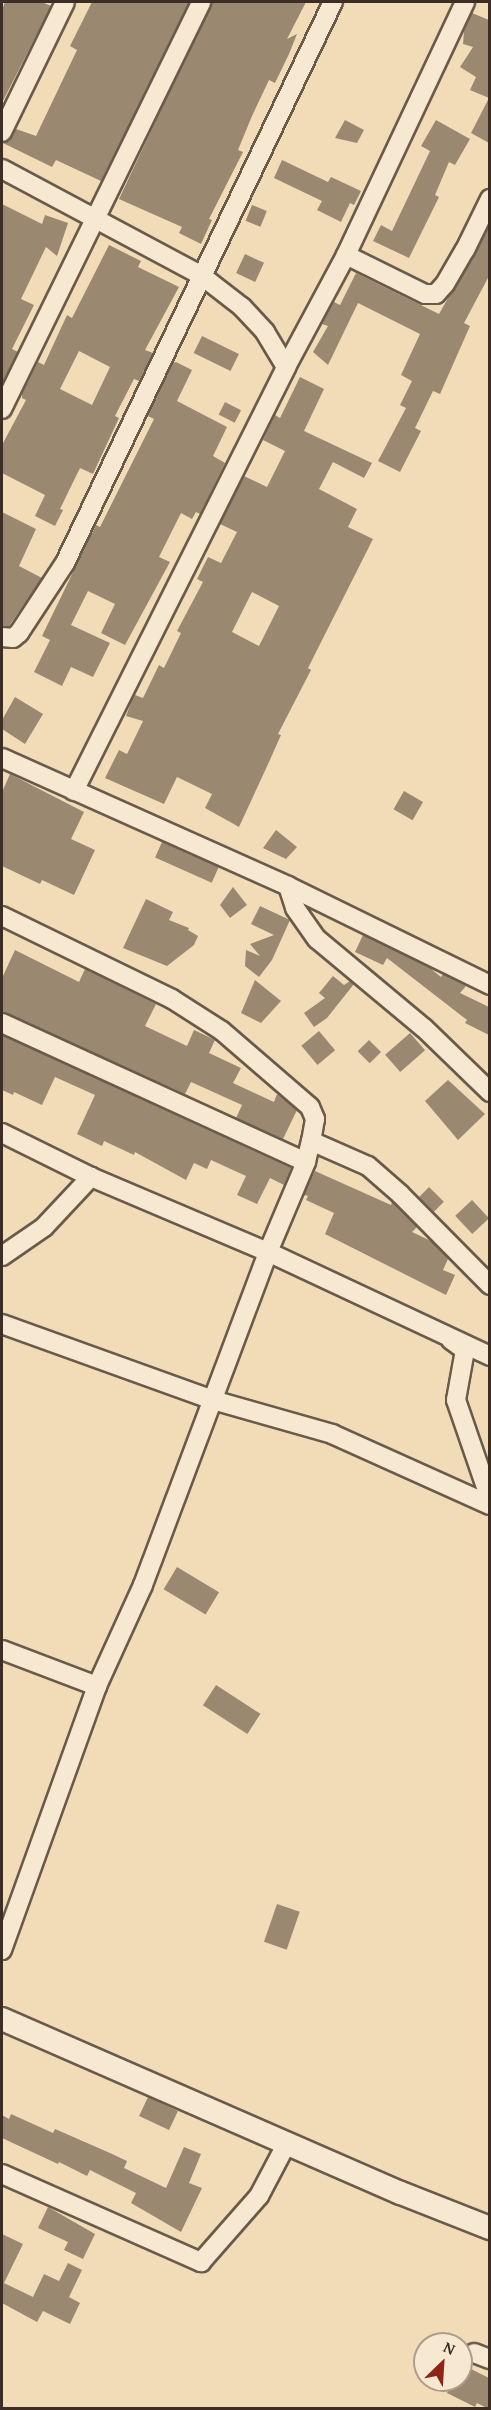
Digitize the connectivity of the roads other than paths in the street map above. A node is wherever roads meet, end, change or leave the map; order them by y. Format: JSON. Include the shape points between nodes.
{"nodes":[{"id":1,"x":65,"y":2,"type":"edge"},
{"id":2,"x":201,"y":2,"type":"edge"},
{"id":3,"x":333,"y":2,"type":"edge"},
{"id":4,"x":465,"y":2,"type":"edge"},
{"id":5,"x":2,"y":132,"type":"edge"},
{"id":6,"x":2,"y":169,"type":"edge"},
{"id":7,"x":489,"y":199,"type":"edge"},
{"id":8,"x":94,"y":217,"type":"junction"},
{"id":9,"x":346,"y":255,"type":"junction"},
{"id":10,"x":202,"y":276,"type":"junction"},
{"id":11,"x":286,"y":367,"type":"junction"},
{"id":12,"x":2,"y":409,"type":"edge"},
{"id":13,"x":2,"y":637,"type":"edge"},
{"id":14,"x":2,"y":758,"type":"edge"},
{"id":15,"x":75,"y":791,"type":"junction"},
{"id":16,"x":288,"y":886,"type":"junction"},
{"id":17,"x":2,"y":916,"type":"edge"},
{"id":18,"x":489,"y":984,"type":"edge"},
{"id":19,"x":2,"y":1023,"type":"edge"},
{"id":20,"x":489,"y":1092,"type":"edge"},
{"id":21,"x":2,"y":1133,"type":"edge"},
{"id":22,"x":311,"y":1141,"type":"junction"},
{"id":23,"x":306,"y":1162,"type":"junction"},
{"id":24,"x":91,"y":1177,"type":"junction"},
{"id":25,"x":268,"y":1252,"type":"junction"},
{"id":26,"x":2,"y":1256,"type":"edge"},
{"id":27,"x":489,"y":1285,"type":"edge"},
{"id":28,"x":2,"y":1324,"type":"edge"},
{"id":29,"x":444,"y":1335,"type":"junction"},
{"id":30,"x":489,"y":1356,"type":"edge"},
{"id":31,"x":213,"y":1400,"type":"junction"},
{"id":32,"x":485,"y":1501,"type":"edge"},
{"id":33,"x":489,"y":1515,"type":"edge"},
{"id":34,"x":2,"y":1650,"type":"edge"},
{"id":35,"x":97,"y":1686,"type":"junction"},
{"id":36,"x":2,"y":1950,"type":"edge"},
{"id":37,"x":2,"y":2019,"type":"edge"},
{"id":38,"x":287,"y":2143,"type":"junction"},
{"id":39,"x":2,"y":2174,"type":"edge"},
{"id":40,"x":489,"y":2228,"type":"edge"}],
"edges":[{"from":1,"to":5,"type":"street"},
{"from":2,"to":8,"type":"street"},
{"from":3,"to":10,"type":"street"},
{"from":4,"to":9,"type":"street"},
{"from":6,"to":8,"type":"street"},
{"from":7,"to":9,"type":"street","via":[[465,250],[436,294],[425,294]]},
{"from":8,"to":10,"type":"street"},
{"from":8,"to":12,"type":"street"},
{"from":9,"to":11,"type":"street"},
{"from":10,"to":11,"type":"street","via":[[242,307],[265,332]]},
{"from":10,"to":13,"type":"street","via":[[56,578],[19,633],[13,638]]},
{"from":11,"to":15,"type":"street"},
{"from":14,"to":15,"type":"street"},
{"from":15,"to":16,"type":"street"},
{"from":16,"to":18,"type":"street"},
{"from":16,"to":20,"type":"street","via":[[295,908],[317,939],[424,1028]]},
{"from":17,"to":22,"type":"street","via":[[172,999],[222,1031],[310,1107],[315,1119]]},
{"from":19,"to":23,"type":"street"},
{"from":21,"to":24,"type":"street"},
{"from":22,"to":23,"type":"street"},
{"from":22,"to":27,"type":"street","via":[[368,1166]]},
{"from":23,"to":25,"type":"street"},
{"from":24,"to":25,"type":"street"},
{"from":24,"to":26,"type":"street","via":[[44,1227]]},
{"from":25,"to":29,"type":"street"},
{"from":25,"to":31,"type":"street"},
{"from":28,"to":31,"type":"street"},
{"from":29,"to":30,"type":"street"},
{"from":29,"to":32,"type":"street","via":[[465,1350],[456,1400]]},
{"from":31,"to":32,"type":"street","via":[[332,1434]]},
{"from":31,"to":35,"type":"street","via":[[143,1585]]},
{"from":32,"to":33,"type":"street"},
{"from":34,"to":35,"type":"street"},
{"from":35,"to":36,"type":"street"},
{"from":37,"to":38,"type":"street"},
{"from":38,"to":39,"type":"street","via":[[259,2196],[201,2262]]},
{"from":38,"to":40,"type":"street"}]}
